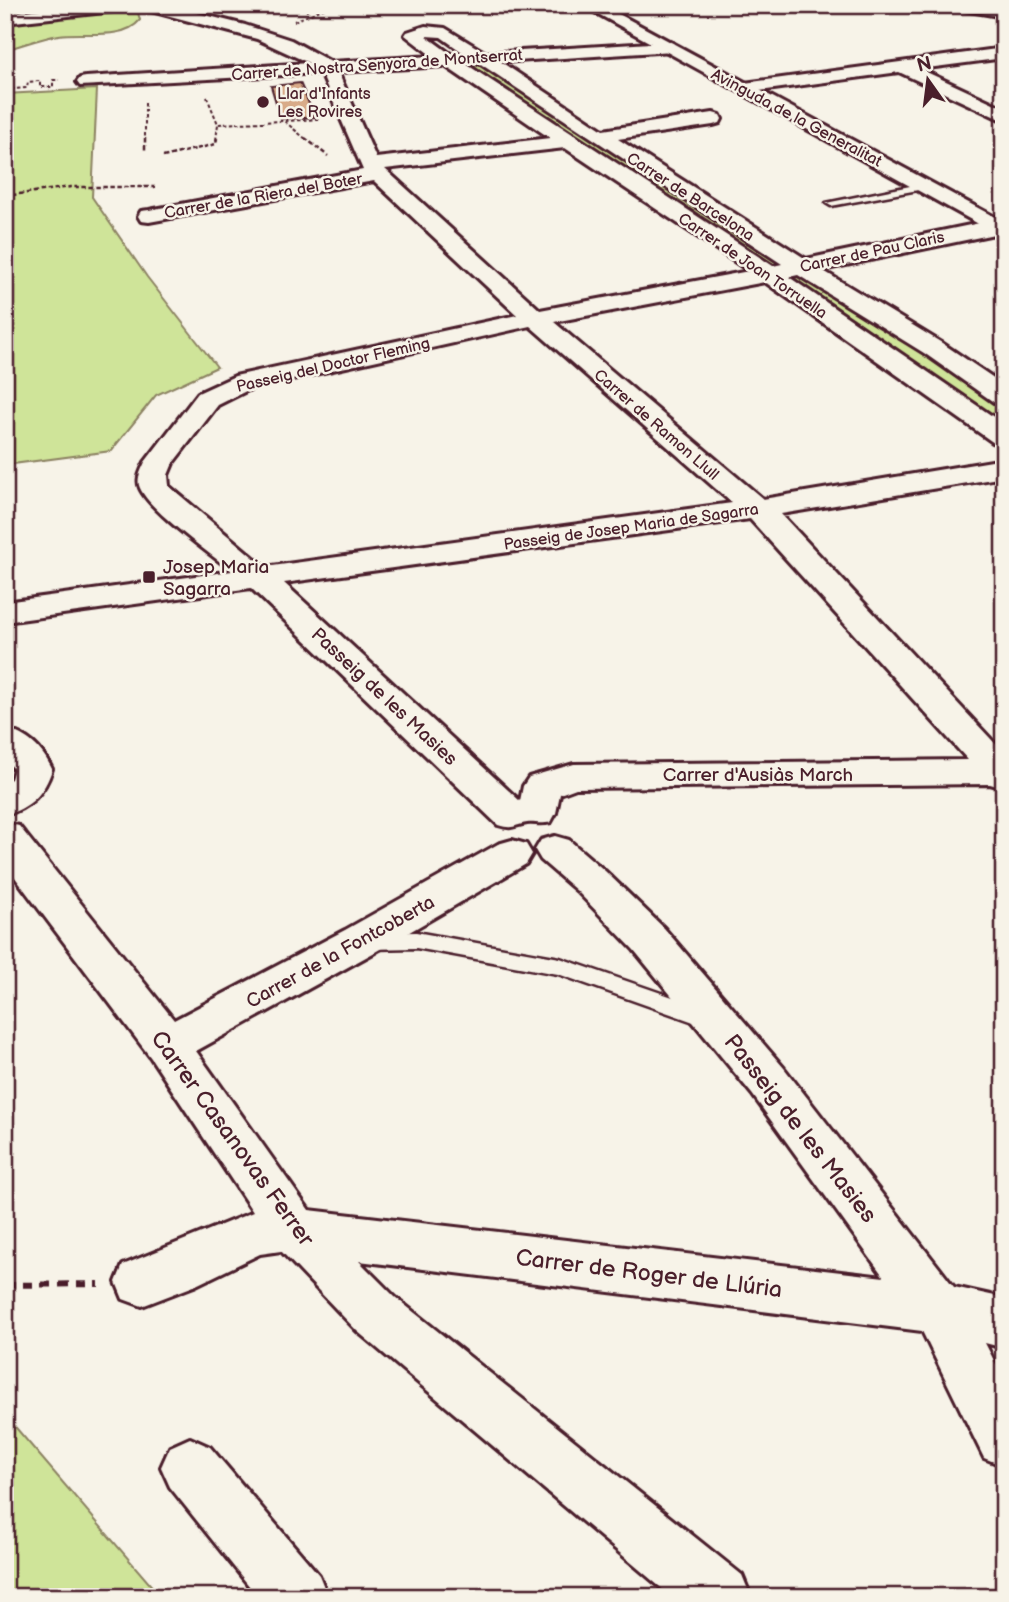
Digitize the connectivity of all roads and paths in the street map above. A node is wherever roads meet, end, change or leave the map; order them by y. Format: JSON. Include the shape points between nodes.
{"nodes":[{"id":1,"x":123,"y":5,"type":"edge"},
{"id":2,"x":145,"y":5,"type":"edge"},
{"id":3,"x":301,"y":5,"type":"edge"},
{"id":4,"x":332,"y":5,"type":"edge"},
{"id":5,"x":590,"y":5,"type":"edge"},
{"id":6,"x":964,"y":5,"type":"edge"},
{"id":7,"x":1004,"y":12,"type":"edge"},
{"id":8,"x":5,"y":18,"type":"edge"},
{"id":9,"x":425,"y":34,"type":"dead end"},
{"id":10,"x":667,"y":47,"type":"junction"},
{"id":11,"x":1004,"y":53,"type":"edge"},
{"id":12,"x":464,"y":58,"type":"junction"},
{"id":13,"x":327,"y":67,"type":"junction"},
{"id":14,"x":901,"y":67,"type":"junction"},
{"id":15,"x":968,"y":77,"type":"dead end"},
{"id":16,"x":932,"y":81,"type":"junction"},
{"id":17,"x":86,"y":82,"type":"joint"},
{"id":18,"x":5,"y":84,"type":"edge"},
{"id":19,"x":894,"y":87,"type":"dead end"},
{"id":20,"x":744,"y":88,"type":"junction"},
{"id":21,"x":207,"y":96,"type":"dead end"},
{"id":22,"x":145,"y":99,"type":"dead end"},
{"id":23,"x":807,"y":99,"type":"dead end"},
{"id":24,"x":773,"y":104,"type":"junction"},
{"id":25,"x":1004,"y":115,"type":"edge"},
{"id":26,"x":348,"y":117,"type":"junction"},
{"id":27,"x":557,"y":118,"type":"junction"},
{"id":28,"x":713,"y":120,"type":"dead end"},
{"id":29,"x":284,"y":121,"type":"junction"},
{"id":30,"x":218,"y":124,"type":"junction"},
{"id":31,"x":578,"y":142,"type":"junction"},
{"id":32,"x":145,"y":151,"type":"dead end"},
{"id":33,"x":327,"y":155,"type":"junction"},
{"id":34,"x":163,"y":157,"type":"dead end"},
{"id":35,"x":314,"y":158,"type":"dead end"},
{"id":36,"x":373,"y":170,"type":"junction"},
{"id":37,"x":160,"y":186,"type":"dead end"},
{"id":38,"x":925,"y":186,"type":"junction"},
{"id":39,"x":5,"y":196,"type":"edge"},
{"id":40,"x":671,"y":200,"type":"junction"},
{"id":41,"x":831,"y":203,"type":"dead end"},
{"id":42,"x":149,"y":216,"type":"dead end"},
{"id":43,"x":1001,"y":227,"type":"edge"},
{"id":44,"x":784,"y":271,"type":"junction"},
{"id":45,"x":535,"y":318,"type":"junction"},
{"id":46,"x":1004,"y":397,"type":"edge"},
{"id":47,"x":1004,"y":421,"type":"edge"},
{"id":48,"x":1004,"y":437,"type":"edge"},
{"id":49,"x":1004,"y":468,"type":"edge"},
{"id":50,"x":756,"y":509,"type":"junction"},
{"id":51,"x":258,"y":577,"type":"junction"},
{"id":52,"x":5,"y":612,"type":"edge"},
{"id":53,"x":5,"y":741,"type":"edge"},
{"id":54,"x":1003,"y":774,"type":"edge"},
{"id":55,"x":5,"y":802,"type":"edge"},
{"id":56,"x":529,"y":833,"type":"junction"},
{"id":57,"x":5,"y":836,"type":"edge"},
{"id":58,"x":360,"y":942,"type":"junction"},
{"id":59,"x":719,"y":1022,"type":"junction"},
{"id":60,"x":167,"y":1045,"type":"junction"},
{"id":61,"x":294,"y":1230,"type":"junction"},
{"id":62,"x":142,"y":1282,"type":"joint"},
{"id":63,"x":5,"y":1285,"type":"edge"},
{"id":64,"x":938,"y":1308,"type":"junction"},
{"id":65,"x":1004,"y":1323,"type":"edge"},
{"id":66,"x":1004,"y":1438,"type":"edge"},
{"id":67,"x":190,"y":1468,"type":"dead end"},
{"id":68,"x":296,"y":1597,"type":"edge"},
{"id":69,"x":720,"y":1597,"type":"edge"}],
"edges":[{"from":1,"to":8,"type":"street"},
{"from":2,"to":13,"type":"street","via":[[278,40]]},
{"from":3,"to":4,"type":"path","via":[[308,15]]},
{"from":5,"to":10,"type":"street","name":"Avinguda de la Generalitat"},
{"from":6,"to":7,"type":"street"},
{"from":9,"to":12,"type":"street"},
{"from":10,"to":12,"type":"street","name":"Carrer de Nostra Senyora de Montserrat"},
{"from":10,"to":20,"type":"street","name":"Avinguda de la Generalitat"},
{"from":11,"to":14,"type":"street"},
{"from":12,"to":13,"type":"street","name":"Carrer de Nostra Senyora de Montserrat"},
{"from":12,"to":27,"type":"street"},
{"from":12,"to":31,"type":"street","name":"Carrer de Barcelona"},
{"from":12,"to":31,"type":"street","name":"Carrer de Joan Torruella","via":[[501,97]]},
{"from":13,"to":17,"type":"street","name":"Carrer de Nostra Senyora de Montserrat"},
{"from":13,"to":26,"type":"street","name":"Carrer de Ramon Llull"},
{"from":14,"to":16,"type":"street"},
{"from":14,"to":20,"type":"street"},
{"from":15,"to":16,"type":"street"},
{"from":16,"to":19,"type":"street"},
{"from":16,"to":25,"type":"street"},
{"from":17,"to":18,"type":"path","via":[[66,85],[65,79],[54,80],[53,87],[40,87],[40,81],[28,82],[27,88],[12,89],[12,83]]},
{"from":20,"to":24,"type":"street","name":"Avinguda de la Generalitat"},
{"from":21,"to":30,"type":"path"},
{"from":22,"to":32,"type":"path"},
{"from":23,"to":24,"type":"street"},
{"from":24,"to":38,"type":"street","name":"Avinguda de la Generalitat"},
{"from":26,"to":29,"type":"path"},
{"from":26,"to":36,"type":"street","name":"Carrer de Ramon Llull"},
{"from":27,"to":31,"type":"street"},
{"from":27,"to":40,"type":"street"},
{"from":28,"to":31,"type":"street","name":"Carrer de la Riera del Boter"},
{"from":29,"to":30,"type":"path"},
{"from":29,"to":33,"type":"path"},
{"from":30,"to":34,"type":"path","via":[[216,144]]},
{"from":31,"to":36,"type":"street","name":"Carrer de la Riera del Boter"},
{"from":31,"to":40,"type":"street","name":"Carrer de Joan Torruella"},
{"from":31,"to":44,"type":"street","name":"Carrer de Barcelona"},
{"from":33,"to":35,"type":"path"},
{"from":33,"to":36,"type":"path"},
{"from":36,"to":42,"type":"street","name":"Carrer de la Riera del Boter"},
{"from":36,"to":45,"type":"street","name":"Carrer de Ramon Llull"},
{"from":37,"to":39,"type":"path","via":[[71,187]]},
{"from":38,"to":41,"type":"lane"},
{"from":38,"to":43,"type":"street","name":"Avinguda de la Generalitat"},
{"from":40,"to":44,"type":"street"},
{"from":43,"to":44,"type":"street","name":"Carrer de Pau Claris"},
{"from":44,"to":45,"type":"street","name":"Carrer de Pau Claris"},
{"from":44,"to":46,"type":"street","name":"Carrer de Barcelona","via":[[933,348]]},
{"from":44,"to":47,"type":"street","via":[[886,335]]},
{"from":44,"to":48,"type":"street","name":"Carrer de Joan Torruella"},
{"from":45,"to":50,"type":"street","name":"Carrer de Ramon Llull"},
{"from":45,"to":51,"type":"street","name":"Passeig del Doctor Fleming","via":[[244,382],[208,399],[159,462],[154,487]]},
{"from":49,"to":50,"type":"street","name":"Passeig de Josep Maria de Sagarra"},
{"from":50,"to":51,"type":"street","name":"Passeig de Josep Maria de Sagarra"},
{"from":50,"to":54,"type":"street","name":"Carrer de Ramon Llull"},
{"from":51,"to":52,"type":"street","name":"Passeig de Josep Maria de Sagarra"},
{"from":51,"to":56,"type":"street","name":"Passeig de les Masies"},
{"from":53,"to":55,"type":"street","via":[[27,756],[33,769],[27,785]]},
{"from":54,"to":56,"type":"street","name":"Carrer d'Ausiàs March","via":[[574,776],[542,786]]},
{"from":56,"to":58,"type":"street","name":"Carrer de la Fontcoberta"},
{"from":56,"to":59,"type":"street","name":"Passeig de les Masies","via":[[591,881],[649,939]]},
{"from":57,"to":60,"type":"street","name":"Carrer Casanovas Ferrer"},
{"from":58,"to":59,"type":"lane","via":[[416,940],[560,966]]},
{"from":58,"to":60,"type":"street","name":"Carrer de la Fontcoberta"},
{"from":59,"to":64,"type":"street","name":"Passeig de les Masies"},
{"from":60,"to":61,"type":"street","name":"Carrer Casanovas Ferrer"},
{"from":61,"to":62,"type":"street","name":"Carrer de Roger de Llúria","via":[[258,1231]]},
{"from":61,"to":64,"type":"street","name":"Carrer de Roger de Llúria"},
{"from":61,"to":69,"type":"street","name":"Carrer Casanovas Ferrer","via":[[376,1314]]},
{"from":62,"to":63,"type":"path"},
{"from":64,"to":65,"type":"street","name":"Carrer de Roger de Llúria"},
{"from":64,"to":66,"type":"street","name":"Passeig de les Masies"},
{"from":67,"to":68,"type":"street"}]}
